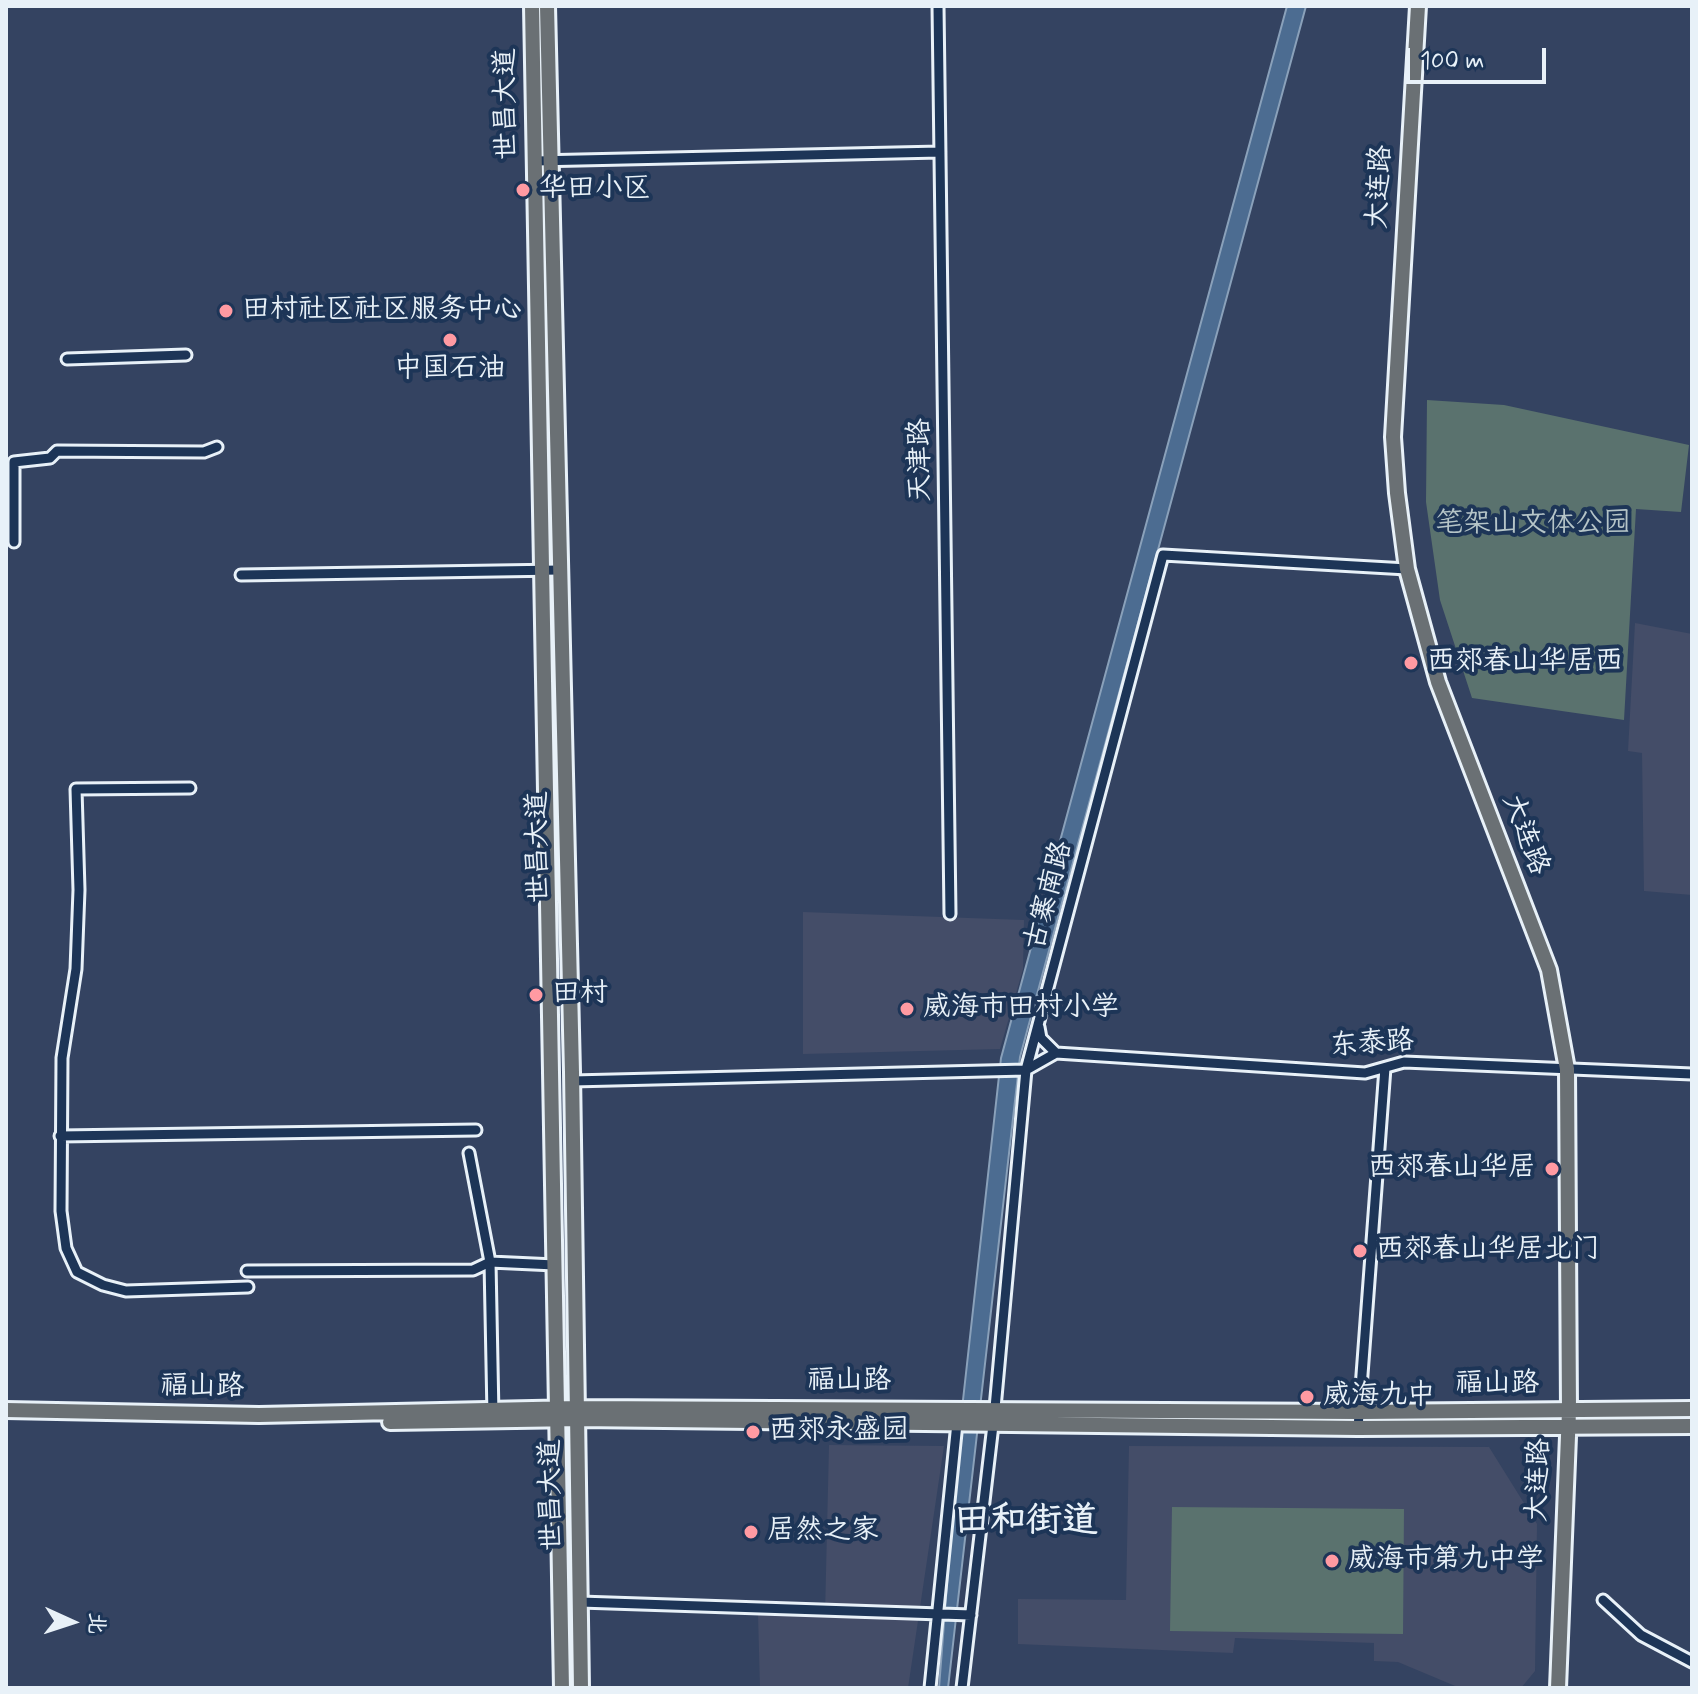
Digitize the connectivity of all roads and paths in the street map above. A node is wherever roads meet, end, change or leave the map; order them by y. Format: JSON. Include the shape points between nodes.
{"nodes":[{"id":1,"x":532,"y":6,"type":"edge"},
{"id":2,"x":547,"y":6,"type":"edge"},
{"id":3,"x":938,"y":6,"type":"edge"},
{"id":4,"x":1418,"y":6,"type":"edge"},
{"id":5,"x":940,"y":152,"type":"junction"},
{"id":6,"x":542,"y":161,"type":"junction"},
{"id":7,"x":186,"y":355,"type":"dead end"},
{"id":8,"x":67,"y":359,"type":"dead end"},
{"id":9,"x":217,"y":447,"type":"dead end"},
{"id":10,"x":14,"y":542,"type":"dead end"},
{"id":11,"x":1407,"y":569,"type":"junction"},
{"id":12,"x":542,"y":570,"type":"junction"},
{"id":13,"x":560,"y":570,"type":"junction"},
{"id":14,"x":241,"y":575,"type":"dead end"},
{"id":15,"x":190,"y":788,"type":"dead end"},
{"id":16,"x":950,"y":914,"type":"dead end"},
{"id":17,"x":1038,"y":1025,"type":"junction"},
{"id":18,"x":1056,"y":1053,"type":"junction"},
{"id":19,"x":1385,"y":1068,"type":"junction"},
{"id":20,"x":1567,"y":1069,"type":"junction"},
{"id":21,"x":1023,"y":1070,"type":"junction"},
{"id":22,"x":1692,"y":1074,"type":"edge"},
{"id":23,"x":572,"y":1081,"type":"junction"},
{"id":24,"x":476,"y":1130,"type":"dead end"},
{"id":25,"x":60,"y":1136,"type":"junction"},
{"id":26,"x":469,"y":1153,"type":"dead end"},
{"id":27,"x":490,"y":1262,"type":"junction"},
{"id":28,"x":555,"y":1265,"type":"junction"},
{"id":29,"x":247,"y":1271,"type":"dead end"},
{"id":30,"x":248,"y":1287,"type":"dead end"},
{"id":31,"x":991,"y":1408,"type":"junction"},
{"id":32,"x":1692,"y":1409,"type":"edge"},
{"id":33,"x":6,"y":1410,"type":"edge"},
{"id":34,"x":1569,"y":1411,"type":"junction"},
{"id":35,"x":1360,"y":1412,"type":"junction"},
{"id":36,"x":559,"y":1414,"type":"junction"},
{"id":37,"x":578,"y":1414,"type":"junction"},
{"id":38,"x":493,"y":1415,"type":"junction"},
{"id":39,"x":957,"y":1416,"type":"junction"},
{"id":40,"x":6,"y":1419,"type":"edge"},
{"id":41,"x":989,"y":1424,"type":"junction"},
{"id":42,"x":1692,"y":1426,"type":"edge"},
{"id":43,"x":1568,"y":1427,"type":"junction"},
{"id":44,"x":1358,"y":1428,"type":"junction"},
{"id":45,"x":1603,"y":1600,"type":"dead end"},
{"id":46,"x":580,"y":1602,"type":"junction"},
{"id":47,"x":941,"y":1613,"type":"junction"},
{"id":48,"x":966,"y":1615,"type":"junction"},
{"id":49,"x":1692,"y":1662,"type":"edge"},
{"id":50,"x":562,"y":1688,"type":"edge"},
{"id":51,"x":581,"y":1688,"type":"edge"},
{"id":52,"x":930,"y":1688,"type":"edge"},
{"id":53,"x":962,"y":1688,"type":"edge"},
{"id":54,"x":1558,"y":1688,"type":"edge"}],
"edges":[{"from":1,"to":6,"type":"main road","name":"世昌大道"},
{"from":2,"to":6,"type":"main road","name":"世昌大道"},
{"from":3,"to":5,"type":"street","name":"天津路"},
{"from":4,"to":11,"type":"main road","name":"大连路","via":[[1393,437]]},
{"from":5,"to":6,"type":"street"},
{"from":5,"to":16,"type":"street","name":"天津路"},
{"from":6,"to":12,"type":"main road","name":"世昌大道"},
{"from":6,"to":13,"type":"main road","name":"世昌大道"},
{"from":7,"to":8,"type":"street"},
{"from":9,"to":10,"type":"street","via":[[204,452],[57,451],[50,458],[14,462]]},
{"from":11,"to":17,"type":"street","name":"古寨南路","via":[[1163,555]]},
{"from":11,"to":20,"type":"main road","name":"大连路","via":[[1438,682],[1549,970]]},
{"from":12,"to":13,"type":"street"},
{"from":12,"to":14,"type":"street"},
{"from":12,"to":28,"type":"main road","name":"世昌大道"},
{"from":13,"to":23,"type":"main road","name":"世昌大道"},
{"from":15,"to":25,"type":"street","via":[[76,789],[76,969],[62,1058]]},
{"from":17,"to":18,"type":"street","via":[[1041,1038]]},
{"from":17,"to":21,"type":"street","name":"古寨南路"},
{"from":18,"to":19,"type":"street","name":"东泰路","via":[[1365,1073]]},
{"from":18,"to":21,"type":"street"},
{"from":19,"to":20,"type":"street","name":"东泰路","via":[[1404,1062]]},
{"from":19,"to":35,"type":"street"},
{"from":20,"to":22,"type":"street","name":"东泰路"},
{"from":20,"to":34,"type":"main road","name":"大连路"},
{"from":21,"to":23,"type":"street"},
{"from":21,"to":31,"type":"street","name":"古寨南路"},
{"from":23,"to":37,"type":"main road","name":"世昌大道"},
{"from":24,"to":25,"type":"street"},
{"from":25,"to":30,"type":"street","via":[[66,1248],[77,1272],[126,1291]]},
{"from":26,"to":27,"type":"street"},
{"from":27,"to":28,"type":"street"},
{"from":27,"to":29,"type":"street","via":[[473,1270]]},
{"from":27,"to":38,"type":"street"},
{"from":28,"to":36,"type":"main road","name":"世昌大道"},
{"from":31,"to":35,"type":"main road","name":"福山路"},
{"from":31,"to":39,"type":"main road","name":"福山路"},
{"from":31,"to":41,"type":"street","name":"古寨南路"},
{"from":32,"to":34,"type":"main road","name":"福山路"},
{"from":33,"to":38,"type":"main road","name":"福山路"},
{"from":34,"to":35,"type":"main road","name":"福山路"},
{"from":34,"to":43,"type":"main road","name":"大连路"},
{"from":35,"to":44,"type":"street"},
{"from":36,"to":37,"type":"main road"},
{"from":36,"to":38,"type":"main road"},
{"from":36,"to":50,"type":"main road","name":"世昌大道"},
{"from":37,"to":39,"type":"main road"},
{"from":37,"to":46,"type":"main road","name":"世昌大道"},
{"from":38,"to":40,"type":"main road"},
{"from":39,"to":41,"type":"main road","name":"福山路"},
{"from":39,"to":47,"type":"street"},
{"from":41,"to":44,"type":"main road","name":"福山路"},
{"from":41,"to":48,"type":"street","name":"古寨南路"},
{"from":42,"to":43,"type":"main road","name":"福山路"},
{"from":43,"to":44,"type":"main road","name":"福山路"},
{"from":43,"to":54,"type":"main road","name":"大连路"},
{"from":45,"to":49,"type":"street","via":[[1641,1635]]},
{"from":46,"to":47,"type":"street"},
{"from":46,"to":51,"type":"main road","name":"世昌大道"},
{"from":47,"to":48,"type":"street"},
{"from":47,"to":52,"type":"street"},
{"from":48,"to":53,"type":"street","name":"古寨南路"}]}
